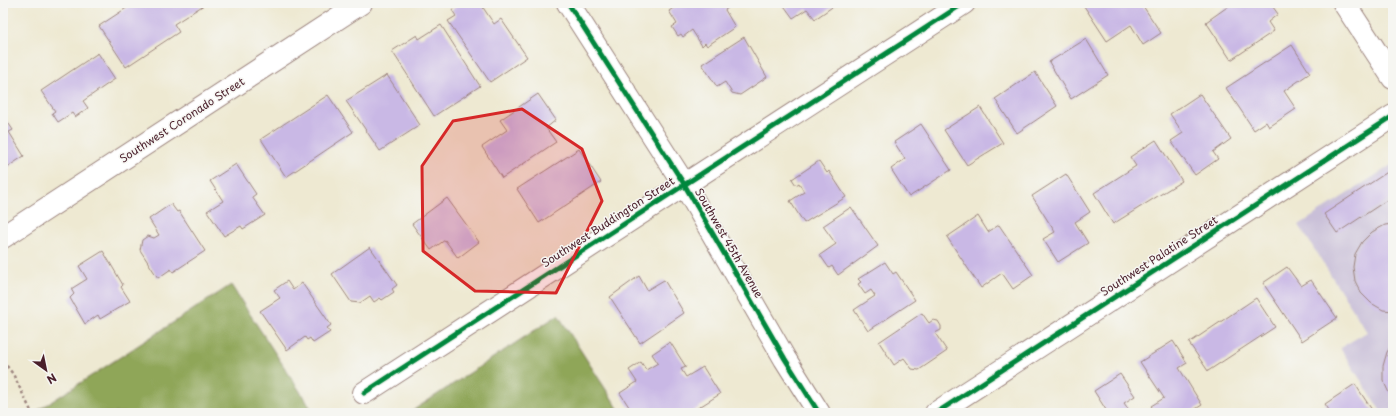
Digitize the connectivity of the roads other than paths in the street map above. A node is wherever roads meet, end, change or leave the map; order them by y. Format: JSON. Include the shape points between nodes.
{"nodes":[{"id":1,"x":361,"y":3,"type":"edge"},
{"id":2,"x":568,"y":3,"type":"edge"},
{"id":3,"x":964,"y":3,"type":"edge"},
{"id":4,"x":1344,"y":3,"type":"edge"},
{"id":5,"x":1393,"y":78,"type":"edge"},
{"id":6,"x":1393,"y":116,"type":"edge"},
{"id":7,"x":684,"y":184,"type":"junction"},
{"id":8,"x":3,"y":236,"type":"edge"},
{"id":9,"x":364,"y":393,"type":"dead end"},
{"id":10,"x":819,"y":413,"type":"edge"},
{"id":11,"x":936,"y":413,"type":"edge"}],
"edges":[{"from":1,"to":8,"type":"street","name":"Southwest Coronado Street"},
{"from":2,"to":7,"type":"street","name":"Southwest 45th Avenue"},
{"from":3,"to":7,"type":"street","name":"Southwest Buddington Street"},
{"from":4,"to":5,"type":"street"},
{"from":6,"to":11,"type":"street","name":"Southwest Palatine Street"},
{"from":7,"to":9,"type":"street","name":"Southwest Buddington Street"},
{"from":7,"to":10,"type":"street","name":"Southwest 45th Avenue"}]}
